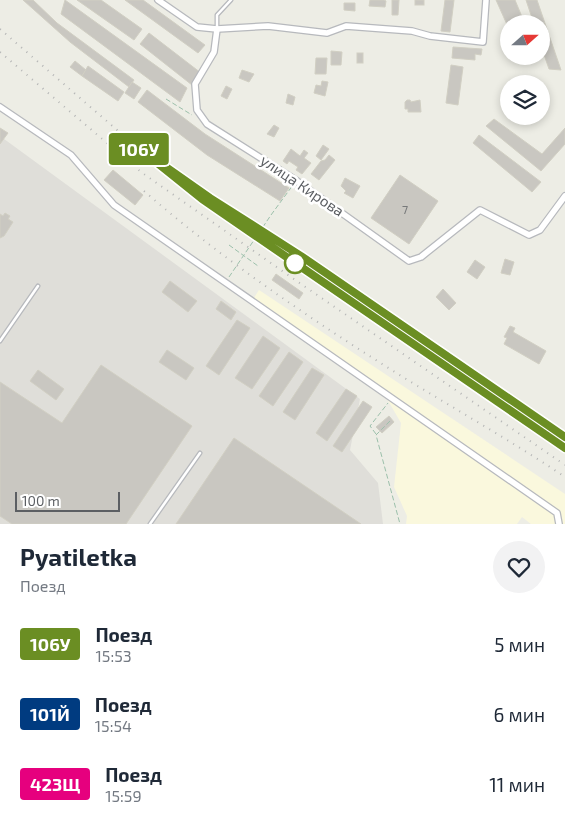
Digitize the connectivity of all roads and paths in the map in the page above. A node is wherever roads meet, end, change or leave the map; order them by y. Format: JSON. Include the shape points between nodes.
{"nodes":[{"id":1,"x":158,"y":0,"type":"edge"},
{"id":2,"x":231,"y":0,"type":"edge"},
{"id":3,"x":486,"y":0,"type":"edge"},
{"id":4,"x":217,"y":29,"type":"junction"},
{"id":5,"x":166,"y":100,"type":"dead end"},
{"id":6,"x":0,"y":107,"type":"edge"},
{"id":7,"x":207,"y":124,"type":"junction"},
{"id":8,"x":297,"y":181,"type":"junction"},
{"id":9,"x":565,"y":196,"type":"edge"},
{"id":10,"x":229,"y":245,"type":"dead end"},
{"id":11,"x":244,"y":256,"type":"junction"},
{"id":12,"x":258,"y":266,"type":"dead end"},
{"id":13,"x":229,"y":277,"type":"dead end"},
{"id":14,"x":38,"y":286,"type":"dead end"},
{"id":15,"x":0,"y":341,"type":"edge"},
{"id":16,"x":392,"y":398,"type":"junction"},
{"id":17,"x":390,"y":420,"type":"dead end"},
{"id":18,"x":376,"y":434,"type":"junction"},
{"id":19,"x":200,"y":453,"type":"dead end"},
{"id":20,"x":150,"y":524,"type":"edge"},
{"id":21,"x":400,"y":524,"type":"edge"},
{"id":22,"x":558,"y":524,"type":"edge"}],
"edges":[{"from":1,"to":4,"type":"street","via":[[197,28]]},
{"from":2,"to":4,"type":"lane","via":[[217,15]]},
{"from":3,"to":4,"type":"street","via":[[483,42],[412,31],[346,26],[327,33],[268,26]]},
{"from":4,"to":7,"type":"street","via":[[214,52],[195,84],[197,110]]},
{"from":5,"to":7,"type":"path"},
{"from":6,"to":16,"type":"street","via":[[71,155],[114,205]]},
{"from":7,"to":8,"type":"street","name":"улица Кирова"},
{"from":8,"to":9,"type":"street","name":"улица Кирова","via":[[409,261],[421,258],[480,210],[529,235],[540,230]]},
{"from":8,"to":11,"type":"path","bridge":true},
{"from":10,"to":11,"type":"path"},
{"from":11,"to":12,"type":"path"},
{"from":11,"to":13,"type":"path","bridge":true},
{"from":14,"to":15,"type":"lane"},
{"from":16,"to":18,"type":"path","via":[[370,426]]},
{"from":16,"to":22,"type":"street","via":[[557,512]]},
{"from":17,"to":18,"type":"path"},
{"from":18,"to":21,"type":"path"},
{"from":19,"to":20,"type":"lane"}]}
